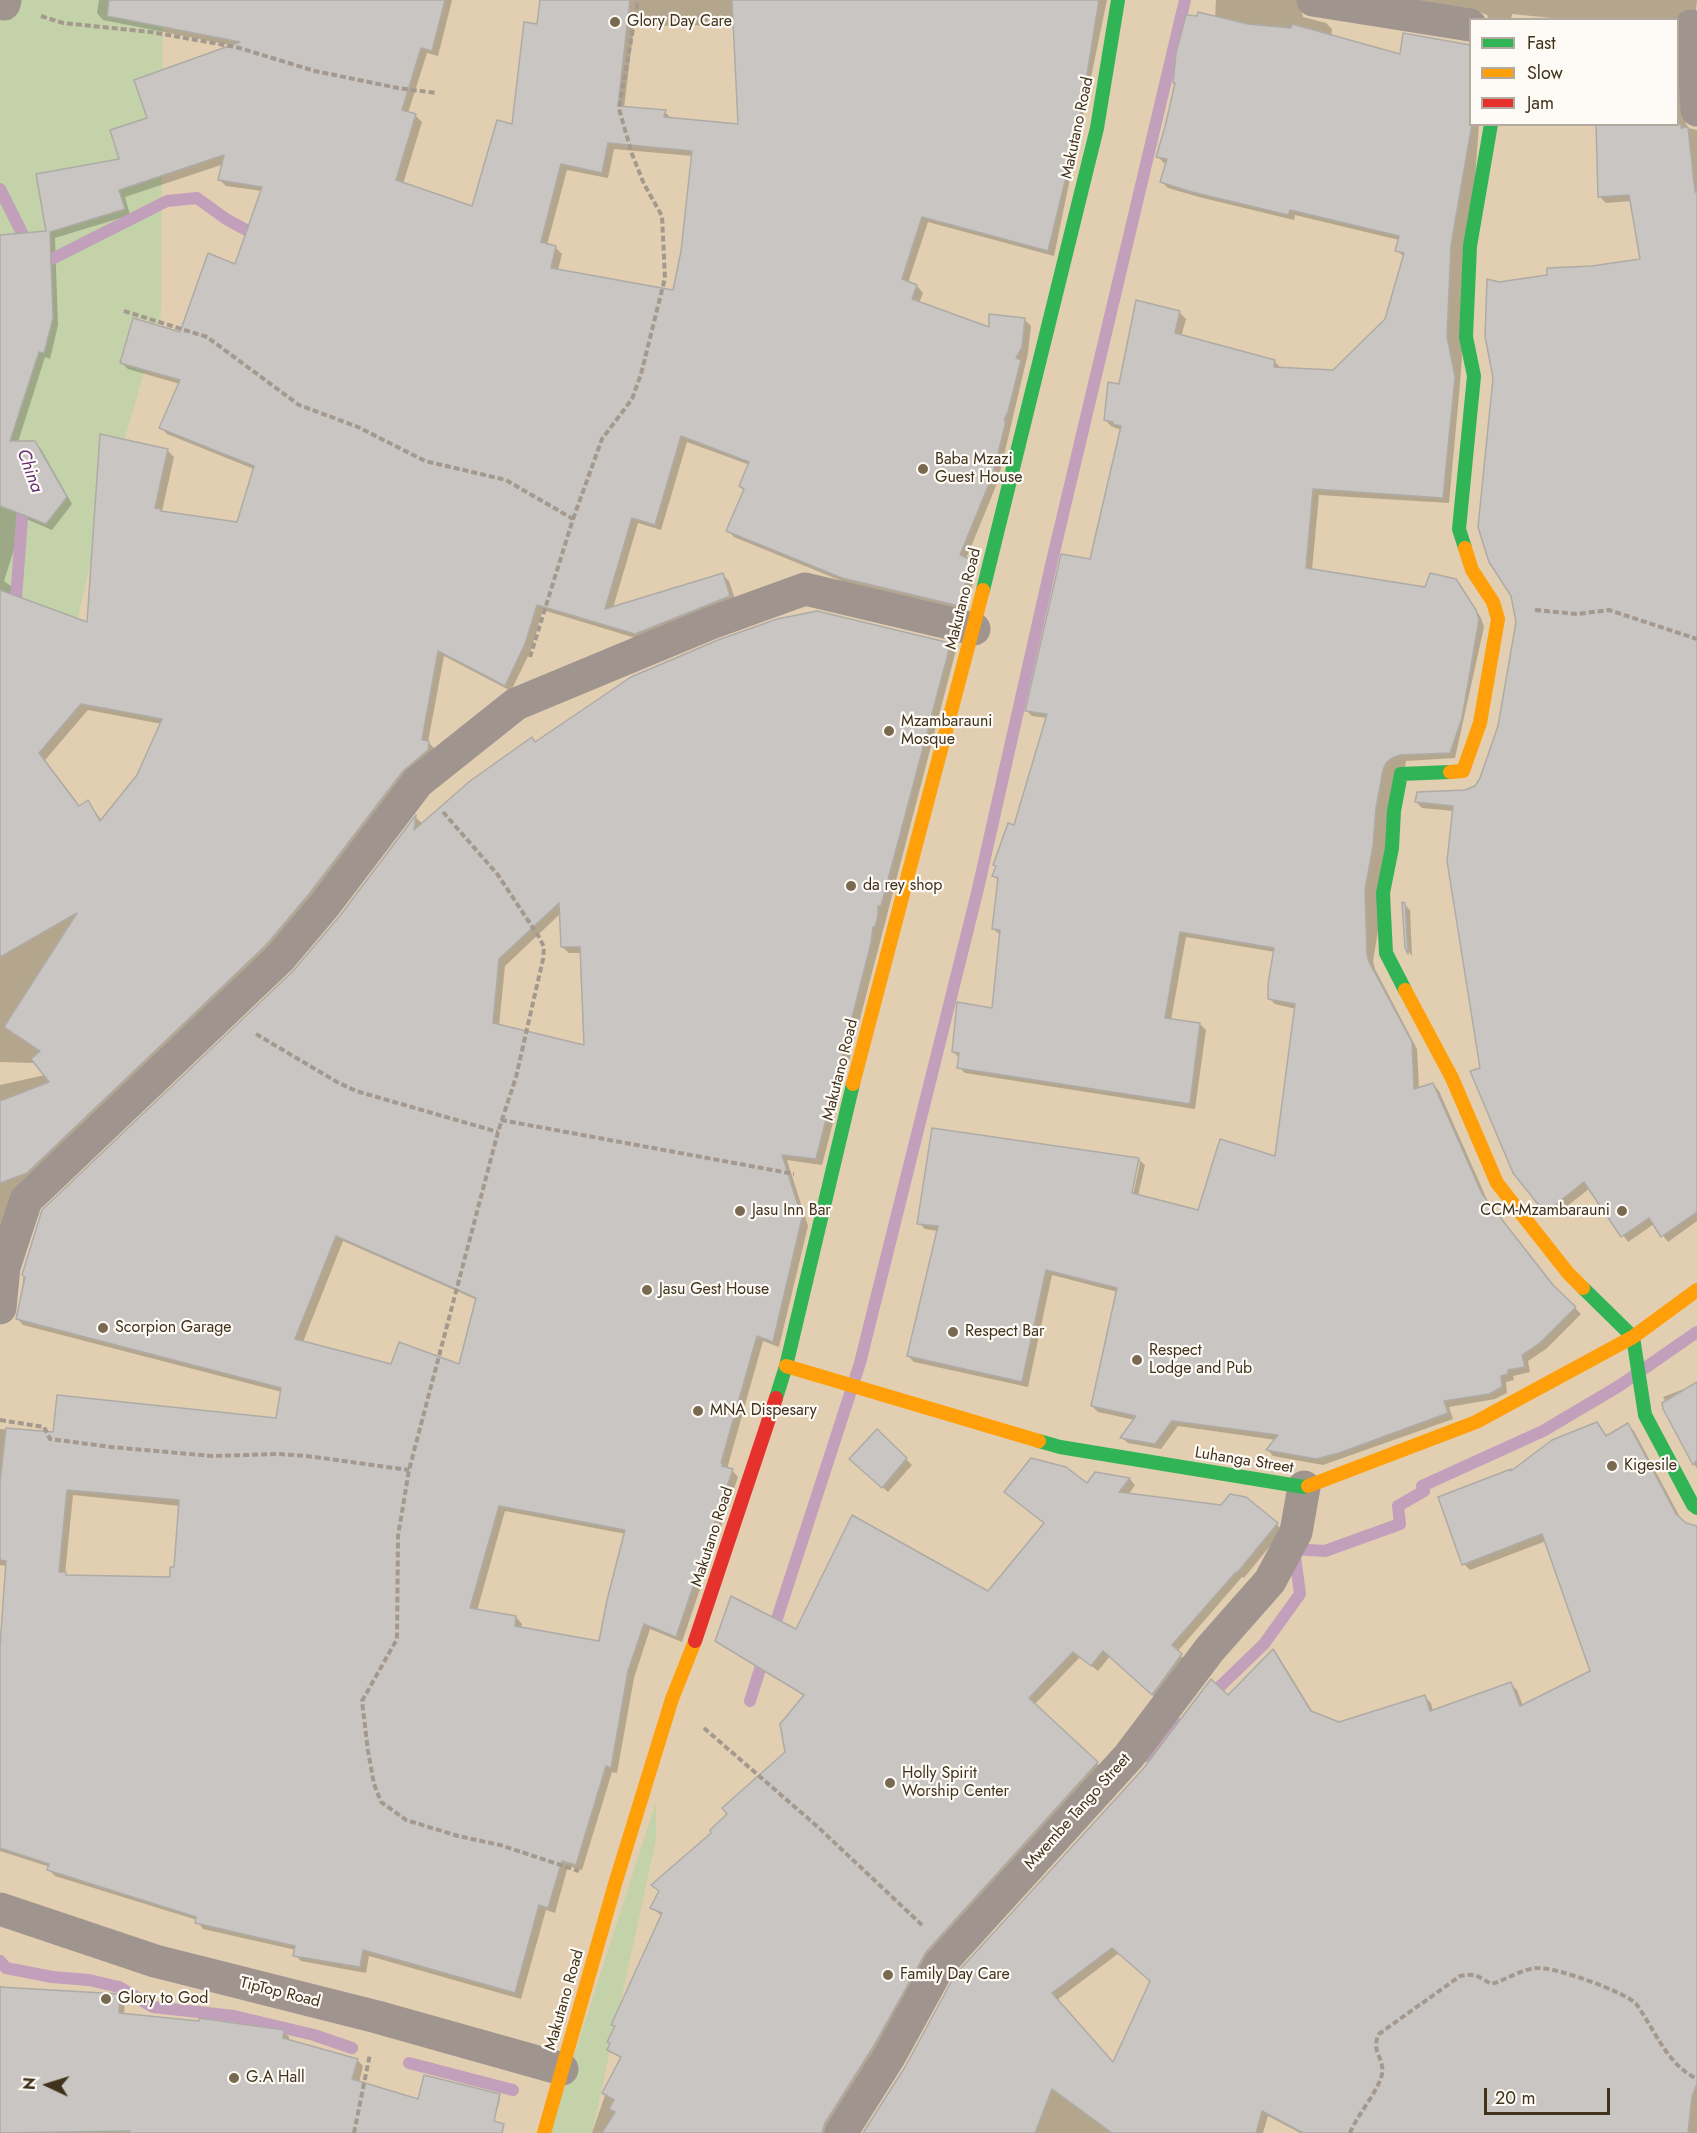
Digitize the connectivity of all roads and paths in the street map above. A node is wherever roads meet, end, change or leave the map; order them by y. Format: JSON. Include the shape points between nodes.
{"nodes":[{"id":1,"x":638,"y":0,"type":"edge"},
{"id":2,"x":1118,"y":0,"type":"edge"},
{"id":3,"x":1313,"y":0,"type":"edge"},
{"id":4,"x":4,"y":2,"type":"edge"},
{"id":5,"x":1469,"y":25,"type":"edge"},
{"id":6,"x":1688,"y":26,"type":"edge"},
{"id":7,"x":436,"y":93,"type":"dead end"},
{"id":8,"x":1697,"y":110,"type":"edge"},
{"id":9,"x":1491,"y":126,"type":"edge"},
{"id":10,"x":123,"y":311,"type":"dead end"},
{"id":11,"x":573,"y":519,"type":"junction"},
{"id":12,"x":1533,"y":610,"type":"dead end"},
{"id":13,"x":974,"y":629,"type":"junction"},
{"id":14,"x":1697,"y":639,"type":"edge"},
{"id":15,"x":516,"y":704,"type":"junction"},
{"id":16,"x":417,"y":782,"type":"junction"},
{"id":17,"x":223,"y":1010,"type":"junction"},
{"id":18,"x":501,"y":1120,"type":"junction"},
{"id":19,"x":498,"y":1132,"type":"junction"},
{"id":20,"x":830,"y":1181,"type":"junction"},
{"id":21,"x":1697,"y":1290,"type":"edge"},
{"id":22,"x":0,"y":1308,"type":"edge"},
{"id":23,"x":1633,"y":1337,"type":"junction"},
{"id":24,"x":786,"y":1366,"type":"junction"},
{"id":25,"x":0,"y":1420,"type":"edge"},
{"id":26,"x":409,"y":1470,"type":"junction"},
{"id":27,"x":1304,"y":1487,"type":"junction"},
{"id":28,"x":1697,"y":1508,"type":"edge"},
{"id":29,"x":672,"y":1699,"type":"junction"},
{"id":30,"x":615,"y":1884,"type":"junction"},
{"id":31,"x":0,"y":1909,"type":"edge"},
{"id":32,"x":940,"y":1964,"type":"junction"},
{"id":33,"x":377,"y":2017,"type":"junction"},
{"id":34,"x":562,"y":2069,"type":"junction"},
{"id":35,"x":1697,"y":2079,"type":"edge"},
{"id":36,"x":354,"y":2133,"type":"edge"},
{"id":37,"x":544,"y":2133,"type":"edge"},
{"id":38,"x":841,"y":2133,"type":"edge"},
{"id":39,"x":1350,"y":2133,"type":"edge"}],
"edges":[{"from":1,"to":11,"type":"path","via":[[619,109],[644,184],[662,216],[665,278],[632,399],[602,439]]},
{"from":2,"to":13,"type":"street","name":"Makutano Road","via":[[1097,128]]},
{"from":3,"to":5,"type":"street"},
{"from":4,"to":7,"type":"path","via":[[63,23],[151,32],[236,47],[315,70]]},
{"from":6,"to":8,"type":"street"},
{"from":9,"to":23,"type":"street","via":[[1470,246],[1466,337],[1474,376],[1459,529],[1472,570],[1498,619],[1495,646],[1480,723],[1462,771],[1401,774],[1383,893],[1386,953],[1452,1078],[1497,1183],[1568,1272]]},
{"from":10,"to":11,"type":"path","via":[[207,337],[298,405],[358,427],[425,461],[506,480]]},
{"from":11,"to":15,"type":"path"},
{"from":12,"to":14,"type":"path","via":[[1577,614],[1609,610]]},
{"from":13,"to":15,"type":"street","via":[[805,589],[711,623]]},
{"from":13,"to":20,"type":"street","name":"Makutano Road"},
{"from":15,"to":16,"type":"street"},
{"from":16,"to":17,"type":"street","via":[[317,915],[280,958]]},
{"from":16,"to":18,"type":"path","via":[[498,875],[543,947],[516,1077]]},
{"from":17,"to":19,"type":"path","via":[[265,1040],[356,1091]]},
{"from":17,"to":22,"type":"street","via":[[26,1200],[4,1266]]},
{"from":18,"to":19,"type":"path"},
{"from":18,"to":20,"type":"path"},
{"from":19,"to":26,"type":"path"},
{"from":20,"to":24,"type":"street","name":"Makutano Road"},
{"from":21,"to":23,"type":"street","name":"Luhanga Street"},
{"from":23,"to":27,"type":"street","name":"Luhanga Street","via":[[1476,1422]]},
{"from":23,"to":28,"type":"street","via":[[1645,1415]]},
{"from":24,"to":27,"type":"street","name":"Luhanga Street","via":[[1060,1447]]},
{"from":24,"to":29,"type":"street","name":"Makutano Road","via":[[704,1617]]},
{"from":25,"to":26,"type":"path","via":[[44,1427],[50,1439],[111,1447],[212,1456],[307,1456]]},
{"from":26,"to":30,"type":"path","via":[[398,1536],[397,1639],[362,1701],[372,1773],[381,1802],[406,1820],[567,1865]]},
{"from":27,"to":32,"type":"street","name":"Mwembe Tango Street","via":[[1296,1532],[1270,1581],[1210,1649],[1129,1756]]},
{"from":29,"to":30,"type":"street","name":"Makutano Road"},
{"from":29,"to":32,"type":"path","via":[[819,1828],[941,1943]]},
{"from":30,"to":34,"type":"street","name":"Makutano Road"},
{"from":31,"to":33,"type":"street","name":"TipTop Road","via":[[155,1961]]},
{"from":32,"to":38,"type":"street","name":"Mwembe Tango Street","via":[[889,2057]]},
{"from":33,"to":34,"type":"street","name":"TipTop Road"},
{"from":33,"to":36,"type":"path"},
{"from":34,"to":37,"type":"street","name":"Makutano Road"},
{"from":35,"to":39,"type":"path","via":[[1664,2051],[1636,2002],[1577,1976],[1541,1967],[1491,1983],[1468,1974],[1379,2034],[1376,2054],[1382,2064],[1381,2078]]}]}
